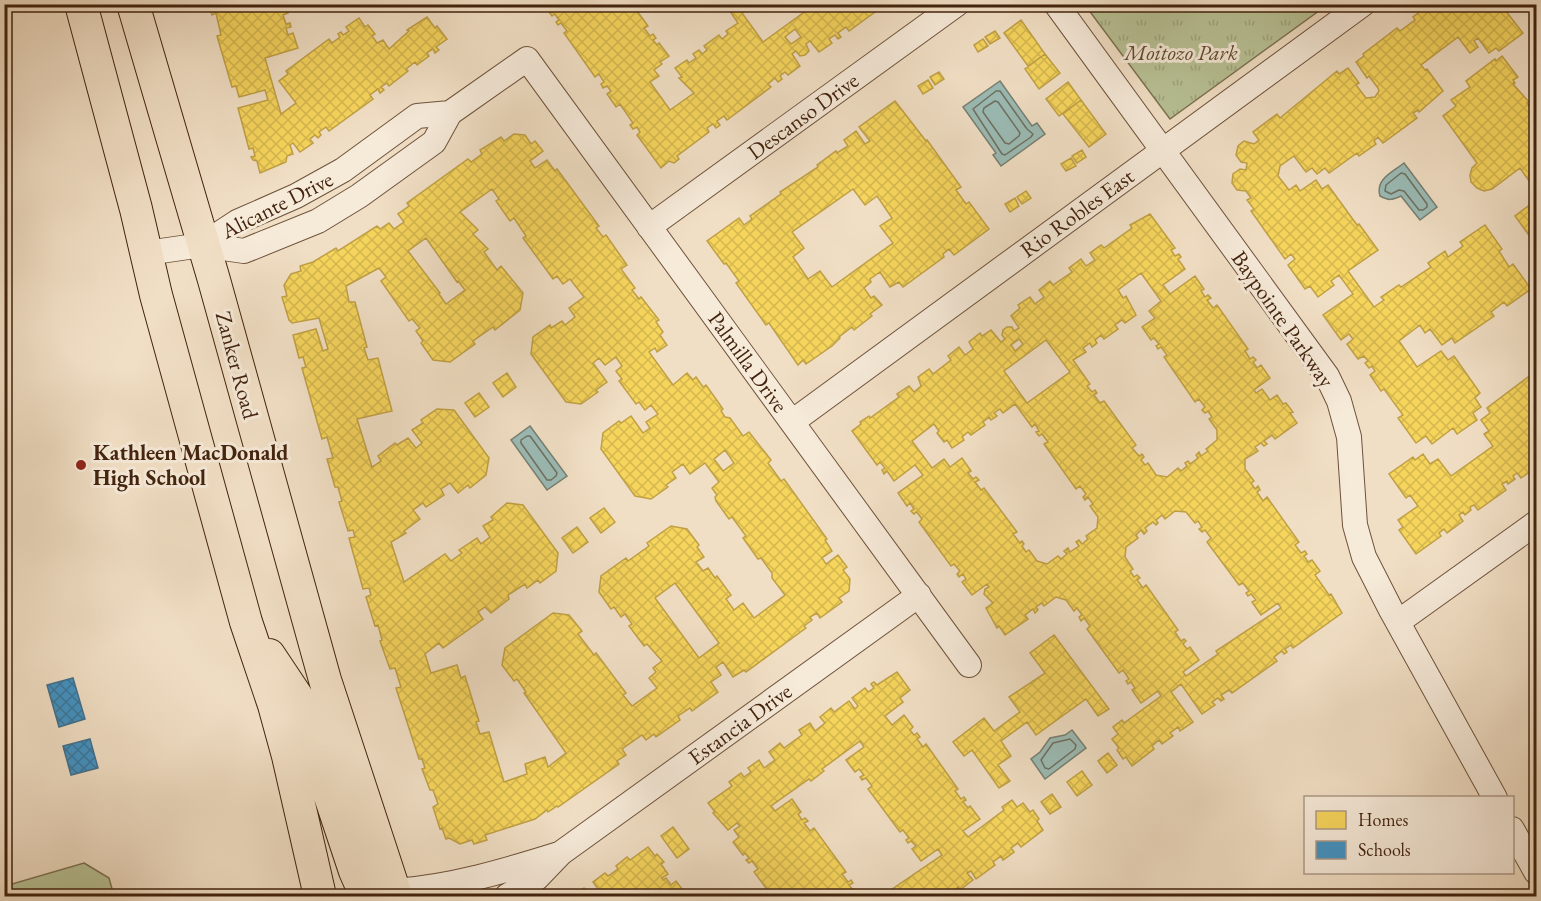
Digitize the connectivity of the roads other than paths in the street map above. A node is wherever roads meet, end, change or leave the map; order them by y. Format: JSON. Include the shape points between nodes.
{"nodes":[{"id":1,"x":81,"y":4,"type":"edge"},
{"id":2,"x":133,"y":4,"type":"edge"},
{"id":3,"x":957,"y":4,"type":"edge"},
{"id":4,"x":1056,"y":4,"type":"edge"},
{"id":5,"x":1363,"y":4,"type":"edge"},
{"id":6,"x":527,"y":59,"type":"joint"},
{"id":7,"x":1161,"y":150,"type":"junction"},
{"id":8,"x":649,"y":227,"type":"junction"},
{"id":9,"x":202,"y":245,"type":"junction"},
{"id":10,"x":147,"y":254,"type":"junction"},
{"id":11,"x":792,"y":422,"type":"junction"},
{"id":12,"x":1536,"y":523,"type":"edge"},
{"id":13,"x":919,"y":595,"type":"junction"},
{"id":14,"x":246,"y":622,"type":"junction"},
{"id":15,"x":1398,"y":622,"type":"junction"},
{"id":16,"x":969,"y":665,"type":"dead end"},
{"id":17,"x":1494,"y":796,"type":"edge"},
{"id":18,"x":1514,"y":833,"type":"edge"},
{"id":19,"x":561,"y":853,"type":"junction"},
{"id":20,"x":1536,"y":872,"type":"edge"},
{"id":21,"x":385,"y":895,"type":"edge"},
{"id":22,"x":320,"y":897,"type":"edge"},
{"id":23,"x":507,"y":897,"type":"edge"}],
"edges":[{"from":1,"to":10,"type":"main road"},
{"from":2,"to":9,"type":"main road","name":"Zanker Road"},
{"from":3,"to":8,"type":"street","name":"Descanso Drive"},
{"from":4,"to":7,"type":"street","name":"Baypointe Parkway"},
{"from":5,"to":7,"type":"street","name":"Rio Robles East"},
{"from":6,"to":8,"type":"street","name":"Palmilla Drive"},
{"from":6,"to":9,"type":"street","name":"Alicante Drive","via":[[450,113],[417,116],[343,170],[237,222]]},
{"from":7,"to":11,"type":"street","name":"Rio Robles East"},
{"from":7,"to":15,"type":"street","name":"Baypointe Parkway","via":[[1327,376],[1349,437],[1355,525],[1364,557]]},
{"from":8,"to":11,"type":"street","name":"Palmilla Drive"},
{"from":9,"to":10,"type":"street"},
{"from":9,"to":21,"type":"main road","name":"Zanker Road"},
{"from":10,"to":14,"type":"main road"},
{"from":11,"to":13,"type":"street","name":"Palmilla Drive"},
{"from":12,"to":15,"type":"street"},
{"from":13,"to":16,"type":"street","name":"Palmilla Drive"},
{"from":13,"to":19,"type":"street","name":"Estancia Drive"},
{"from":14,"to":21,"type":"main road","via":[[297,697],[355,871]]},
{"from":14,"to":22,"type":"main road","via":[[285,746]]},
{"from":15,"to":17,"type":"street","name":"Baypointe Parkway"},
{"from":18,"to":20,"type":"street"},
{"from":19,"to":21,"type":"street","name":"Estancia Drive","via":[[493,874]]},
{"from":19,"to":23,"type":"street","name":"Estancia Drive","via":[[537,878]]}]}
